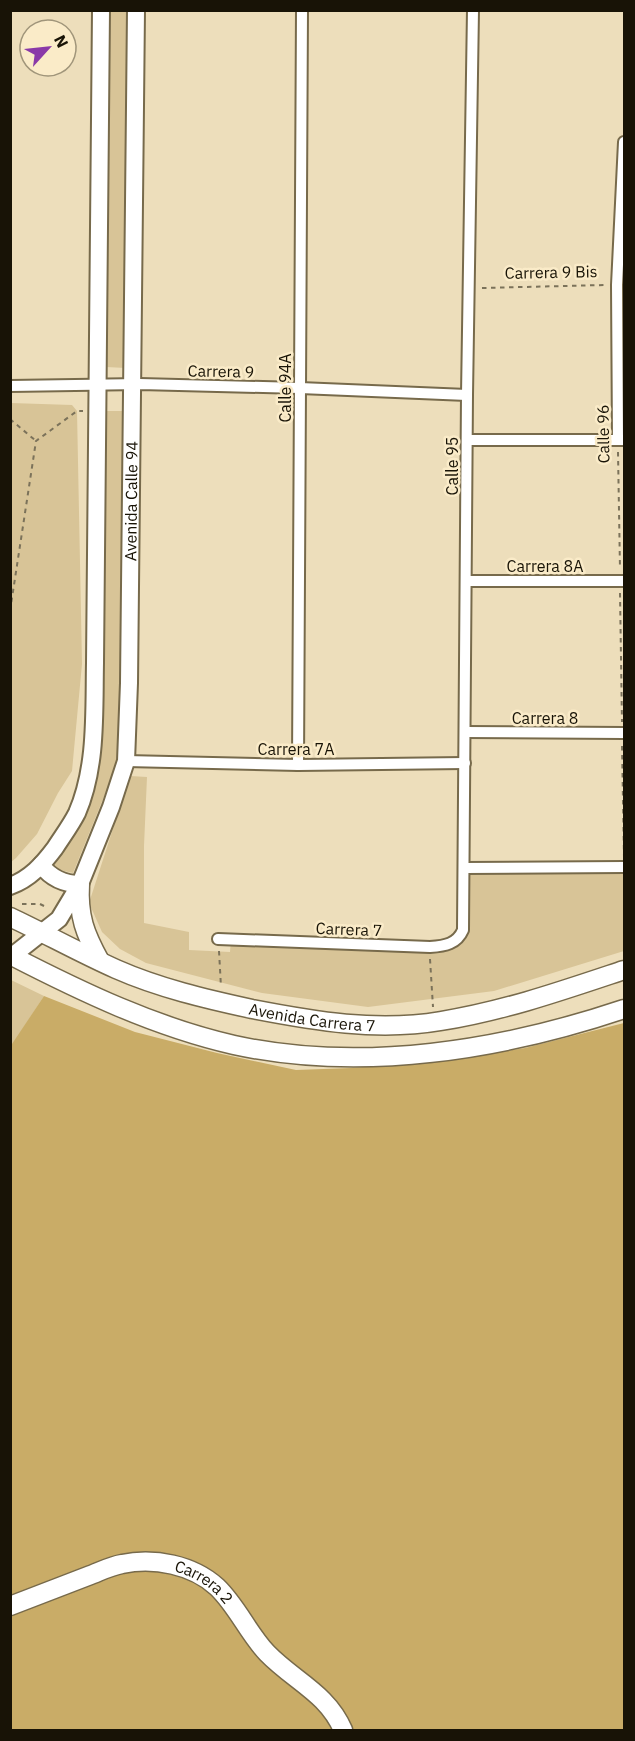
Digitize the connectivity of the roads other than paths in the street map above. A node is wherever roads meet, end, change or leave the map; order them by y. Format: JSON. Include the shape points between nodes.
{"nodes":[{"id":1,"x":101,"y":10,"type":"edge"},
{"id":2,"x":136,"y":10,"type":"edge"},
{"id":3,"x":302,"y":10,"type":"edge"},
{"id":4,"x":473,"y":10,"type":"edge"},
{"id":5,"x":624,"y":142,"type":"edge"},
{"id":6,"x":621,"y":285,"type":"edge"},
{"id":7,"x":97,"y":385,"type":"junction"},
{"id":8,"x":133,"y":385,"type":"junction"},
{"id":9,"x":10,"y":386,"type":"edge"},
{"id":10,"x":300,"y":388,"type":"junction"},
{"id":11,"x":467,"y":394,"type":"junction"},
{"id":12,"x":467,"y":440,"type":"junction"},
{"id":13,"x":621,"y":440,"type":"edge"},
{"id":14,"x":466,"y":581,"type":"junction"},
{"id":15,"x":622,"y":581,"type":"edge"},
{"id":16,"x":623,"y":731,"type":"edge"},
{"id":17,"x":465,"y":732,"type":"junction"},
{"id":18,"x":126,"y":761,"type":"junction"},
{"id":19,"x":465,"y":763,"type":"junction"},
{"id":20,"x":298,"y":765,"type":"junction"},
{"id":21,"x":41,"y":864,"type":"junction"},
{"id":22,"x":624,"y":867,"type":"edge"},
{"id":23,"x":465,"y":868,"type":"junction"},
{"id":24,"x":80,"y":884,"type":"junction"},
{"id":25,"x":10,"y":886,"type":"edge"},
{"id":26,"x":14,"y":909,"type":"edge"},
{"id":27,"x":464,"y":921,"type":"joint"},
{"id":28,"x":44,"y":933,"type":"junction"},
{"id":29,"x":218,"y":939,"type":"road end"},
{"id":30,"x":11,"y":955,"type":"edge"},
{"id":31,"x":100,"y":961,"type":"junction"},
{"id":32,"x":624,"y":970,"type":"edge"},
{"id":33,"x":624,"y":1009,"type":"edge"},
{"id":34,"x":10,"y":1606,"type":"edge"},
{"id":35,"x":343,"y":1731,"type":"edge"}],
"edges":[{"from":1,"to":7,"type":"main road","name":"Avenida Calle 94"},
{"from":2,"to":8,"type":"main road","name":"Avenida Calle 94"},
{"from":3,"to":10,"type":"street","name":"Calle 94A"},
{"from":4,"to":11,"type":"street","name":"Calle 95"},
{"from":5,"to":6,"type":"street","name":"Calle 96"},
{"from":6,"to":13,"type":"street","name":"Calle 96"},
{"from":7,"to":8,"type":"street","name":"Carrera 9"},
{"from":7,"to":9,"type":"street","name":"Carrera 9"},
{"from":7,"to":21,"type":"main road","name":"Avenida Calle 94","via":[[91,760],[76,813]]},
{"from":8,"to":10,"type":"street","name":"Carrera 9"},
{"from":8,"to":18,"type":"main road","name":"Avenida Calle 94"},
{"from":10,"to":11,"type":"street","name":"Carrera 9"},
{"from":10,"to":20,"type":"street","name":"Calle 94A"},
{"from":11,"to":12,"type":"street","name":"Calle 95"},
{"from":12,"to":13,"type":"street"},
{"from":12,"to":14,"type":"street","name":"Calle 95"},
{"from":14,"to":15,"type":"street","name":"Carrera 8A"},
{"from":14,"to":17,"type":"street","name":"Calle 95"},
{"from":16,"to":17,"type":"street","name":"Carrera 8"},
{"from":17,"to":19,"type":"street","name":"Calle 95"},
{"from":18,"to":20,"type":"street","name":"Carrera 7A"},
{"from":18,"to":24,"type":"main road","name":"Avenida Calle 94"},
{"from":19,"to":20,"type":"street","name":"Carrera 7A"},
{"from":19,"to":23,"type":"street","name":"Calle 95"},
{"from":21,"to":24,"type":"main road","via":[[54,878]]},
{"from":21,"to":25,"type":"main road","name":"Avenida Calle 94","via":[[28,878]]},
{"from":22,"to":23,"type":"street"},
{"from":23,"to":27,"type":"street","name":"Calle 95"},
{"from":24,"to":28,"type":"main road","name":"Avenida Calle 94","via":[[66,909]]},
{"from":24,"to":31,"type":"main road","via":[[83,926]]},
{"from":26,"to":28,"type":"main road","name":"Avenida Carrera 7"},
{"from":27,"to":29,"type":"street","name":"Carrera 7","via":[[460,938],[430,947]]},
{"from":28,"to":30,"type":"main road","name":"Avenida Calle 94"},
{"from":28,"to":31,"type":"main road","name":"Avenida Carrera 7"},
{"from":30,"to":33,"type":"main road","name":"Avenida Carrera 7","via":[[152,1020],[234,1045],[297,1054],[352,1057],[474,1048]]},
{"from":31,"to":32,"type":"main road","name":"Avenida Carrera 7","via":[[221,1002],[333,1024],[434,1022],[522,1004]]},
{"from":34,"to":35,"type":"main road","name":"Carrera 2","via":[[120,1564],[151,1562],[180,1567],[219,1589],[262,1648],[321,1697]]}]}
